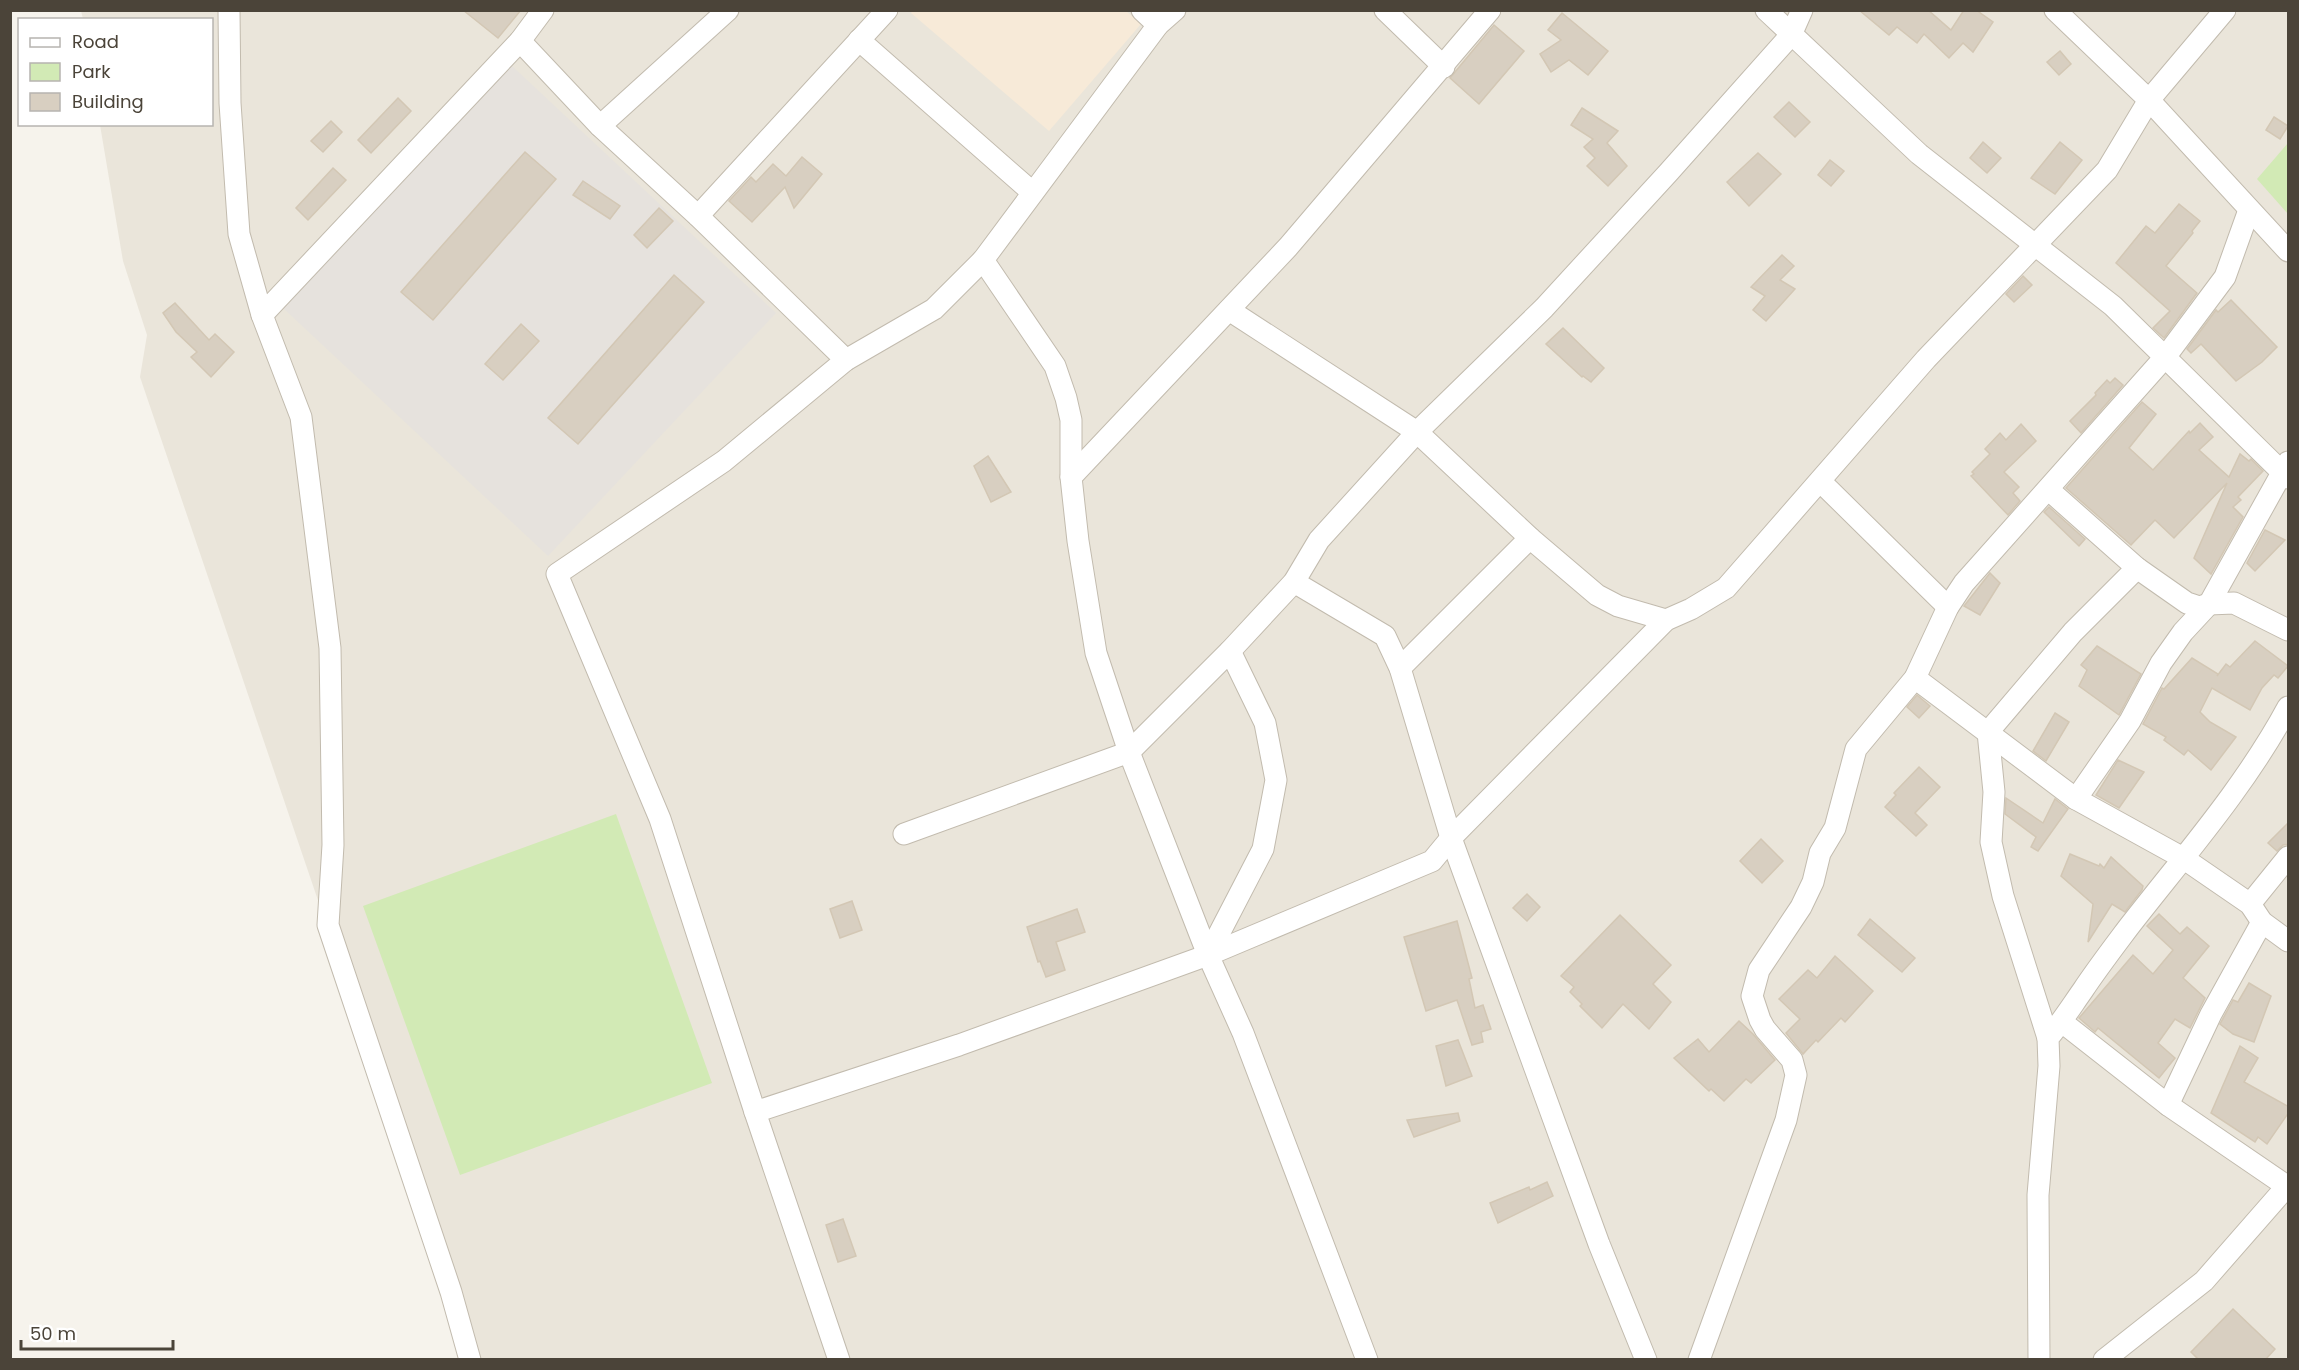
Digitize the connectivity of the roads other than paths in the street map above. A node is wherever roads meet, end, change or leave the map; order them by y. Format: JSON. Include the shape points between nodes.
{"nodes":[{"id":1,"x":543,"y":10,"type":"edge"},
{"id":2,"x":728,"y":10,"type":"edge"},
{"id":3,"x":887,"y":10,"type":"edge"},
{"id":4,"x":1142,"y":10,"type":"edge"},
{"id":5,"x":1175,"y":10,"type":"edge"},
{"id":6,"x":1385,"y":10,"type":"edge"},
{"id":7,"x":1490,"y":10,"type":"edge"},
{"id":8,"x":1766,"y":10,"type":"edge"},
{"id":9,"x":1802,"y":10,"type":"edge"},
{"id":10,"x":2055,"y":10,"type":"edge"},
{"id":11,"x":2225,"y":10,"type":"edge"},
{"id":12,"x":229,"y":11,"type":"edge"},
{"id":13,"x":1158,"y":25,"type":"junction"},
{"id":14,"x":1791,"y":35,"type":"junction"},
{"id":15,"x":859,"y":40,"type":"junction"},
{"id":16,"x":520,"y":41,"type":"junction"},
{"id":17,"x":1444,"y":67,"type":"junction"},
{"id":18,"x":2149,"y":100,"type":"junction"},
{"id":19,"x":600,"y":126,"type":"junction"},
{"id":20,"x":1032,"y":192,"type":"junction"},
{"id":21,"x":2249,"y":210,"type":"junction"},
{"id":22,"x":698,"y":216,"type":"junction"},
{"id":23,"x":2036,"y":243,"type":"junction"},
{"id":24,"x":2289,"y":251,"type":"edge"},
{"id":25,"x":983,"y":260,"type":"junction"},
{"id":26,"x":1229,"y":309,"type":"junction"},
{"id":27,"x":262,"y":315,"type":"junction"},
{"id":28,"x":2166,"y":356,"type":"junction"},
{"id":29,"x":846,"y":360,"type":"junction"},
{"id":30,"x":1417,"y":432,"type":"junction"},
{"id":31,"x":2286,"y":471,"type":"edge"},
{"id":32,"x":1071,"y":477,"type":"junction"},
{"id":33,"x":1820,"y":481,"type":"junction"},
{"id":34,"x":2049,"y":490,"type":"junction"},
{"id":35,"x":1530,"y":538,"type":"junction"},
{"id":36,"x":2137,"y":568,"type":"junction"},
{"id":37,"x":1294,"y":582,"type":"junction"},
{"id":38,"x":2209,"y":604,"type":"junction"},
{"id":39,"x":1948,"y":607,"type":"junction"},
{"id":40,"x":1666,"y":620,"type":"junction"},
{"id":41,"x":2289,"y":630,"type":"edge"},
{"id":42,"x":1230,"y":651,"type":"junction"},
{"id":43,"x":1400,"y":668,"type":"junction"},
{"id":44,"x":1915,"y":678,"type":"junction"},
{"id":45,"x":2289,"y":707,"type":"edge"},
{"id":46,"x":1988,"y":732,"type":"junction"},
{"id":47,"x":2283,"y":733,"type":"edge"},
{"id":48,"x":1129,"y":752,"type":"junction"},
{"id":49,"x":2076,"y":799,"type":"junction"},
{"id":50,"x":903,"y":834,"type":"dead end"},
{"id":51,"x":1451,"y":838,"type":"junction"},
{"id":52,"x":2289,"y":857,"type":"edge"},
{"id":53,"x":2183,"y":858,"type":"junction"},
{"id":54,"x":2250,"y":904,"type":"junction"},
{"id":55,"x":2262,"y":922,"type":"junction"},
{"id":56,"x":2289,"y":941,"type":"edge"},
{"id":57,"x":1208,"y":955,"type":"junction"},
{"id":58,"x":2062,"y":1022,"type":"junction"},
{"id":59,"x":2048,"y":1038,"type":"junction"},
{"id":60,"x":2168,"y":1105,"type":"junction"},
{"id":61,"x":755,"y":1112,"type":"junction"},
{"id":62,"x":2288,"y":1186,"type":"edge"},
{"id":63,"x":470,"y":1359,"type":"edge"},
{"id":64,"x":839,"y":1359,"type":"edge"},
{"id":65,"x":1367,"y":1359,"type":"edge"},
{"id":66,"x":1646,"y":1359,"type":"edge"},
{"id":67,"x":1699,"y":1359,"type":"edge"},
{"id":68,"x":2039,"y":1359,"type":"edge"},
{"id":69,"x":2104,"y":1359,"type":"edge"}],
"edges":[{"from":1,"to":16,"type":"street"},
{"from":2,"to":19,"type":"street"},
{"from":3,"to":15,"type":"street"},
{"from":4,"to":13,"type":"street"},
{"from":5,"to":13,"type":"street"},
{"from":6,"to":17,"type":"street"},
{"from":7,"to":17,"type":"street"},
{"from":8,"to":14,"type":"street"},
{"from":9,"to":14,"type":"street"},
{"from":10,"to":18,"type":"street"},
{"from":11,"to":18,"type":"street"},
{"from":12,"to":27,"type":"street","via":[[230,103],[239,234]]},
{"from":13,"to":20,"type":"street"},
{"from":14,"to":23,"type":"street","via":[[1919,154]]},
{"from":14,"to":30,"type":"street","via":[[1544,309]]},
{"from":15,"to":20,"type":"street"},
{"from":15,"to":22,"type":"street"},
{"from":16,"to":19,"type":"street"},
{"from":16,"to":27,"type":"street"},
{"from":17,"to":26,"type":"street"},
{"from":18,"to":21,"type":"street"},
{"from":18,"to":23,"type":"street","via":[[2107,170]]},
{"from":19,"to":22,"type":"street"},
{"from":20,"to":25,"type":"street"},
{"from":21,"to":24,"type":"street"},
{"from":21,"to":28,"type":"street","via":[[2225,277]]},
{"from":22,"to":29,"type":"street"},
{"from":23,"to":28,"type":"street"},
{"from":23,"to":33,"type":"street","via":[[1926,359]]},
{"from":25,"to":29,"type":"street","via":[[933,309]]},
{"from":25,"to":32,"type":"street","via":[[1055,366],[1071,420]]},
{"from":26,"to":30,"type":"street"},
{"from":26,"to":32,"type":"street"},
{"from":27,"to":63,"type":"street","via":[[301,417],[330,648],[333,846],[328,925]]},
{"from":28,"to":31,"type":"street"},
{"from":28,"to":34,"type":"street"},
{"from":29,"to":61,"type":"street","via":[[724,461],[557,574],[660,819]]},
{"from":30,"to":35,"type":"street"},
{"from":30,"to":37,"type":"street","via":[[1319,540]]},
{"from":31,"to":38,"type":"street"},
{"from":32,"to":48,"type":"street","via":[[1096,653]]},
{"from":33,"to":39,"type":"street"},
{"from":33,"to":40,"type":"street","via":[[1726,588]]},
{"from":34,"to":36,"type":"street"},
{"from":34,"to":39,"type":"street","via":[[1964,583]]},
{"from":35,"to":40,"type":"street","via":[[1597,595],[1618,606]]},
{"from":35,"to":43,"type":"street"},
{"from":36,"to":38,"type":"street","via":[[2187,603],[2199,607]]},
{"from":36,"to":46,"type":"street","via":[[2073,632]]},
{"from":37,"to":42,"type":"street"},
{"from":37,"to":43,"type":"street","via":[[1385,636]]},
{"from":38,"to":41,"type":"street","via":[[2234,603]]},
{"from":38,"to":49,"type":"street","via":[[2161,663],[2130,721]]},
{"from":39,"to":44,"type":"street"},
{"from":40,"to":51,"type":"street"},
{"from":42,"to":48,"type":"street"},
{"from":42,"to":57,"type":"street","via":[[1265,723],[1276,780],[1263,849]]},
{"from":43,"to":51,"type":"street"},
{"from":44,"to":46,"type":"street"},
{"from":44,"to":67,"type":"street","via":[[1856,749],[1835,828],[1820,853],[1813,882],[1759,970],[1752,996],[1760,1020],[1792,1060],[1796,1075],[1786,1120]]},
{"from":45,"to":47,"type":"street"},
{"from":46,"to":49,"type":"street"},
{"from":46,"to":59,"type":"street","via":[[1994,792],[1991,842],[2003,896]]},
{"from":47,"to":53,"type":"street"},
{"from":48,"to":50,"type":"street"},
{"from":48,"to":57,"type":"street"},
{"from":49,"to":53,"type":"street"},
{"from":51,"to":57,"type":"street","via":[[1432,861]]},
{"from":51,"to":66,"type":"street","via":[[1599,1244]]},
{"from":52,"to":54,"type":"street"},
{"from":53,"to":54,"type":"street"},
{"from":53,"to":58,"type":"street"},
{"from":54,"to":55,"type":"street"},
{"from":55,"to":56,"type":"street"},
{"from":55,"to":60,"type":"street","via":[[2211,1014]]},
{"from":57,"to":61,"type":"street","via":[[959,1045]]},
{"from":57,"to":65,"type":"street","via":[[1243,1033]]},
{"from":58,"to":59,"type":"street"},
{"from":58,"to":60,"type":"street"},
{"from":59,"to":68,"type":"street","via":[[2038,1195]]},
{"from":60,"to":62,"type":"street"},
{"from":61,"to":64,"type":"street"},
{"from":62,"to":69,"type":"street","via":[[2204,1281]]}]}
